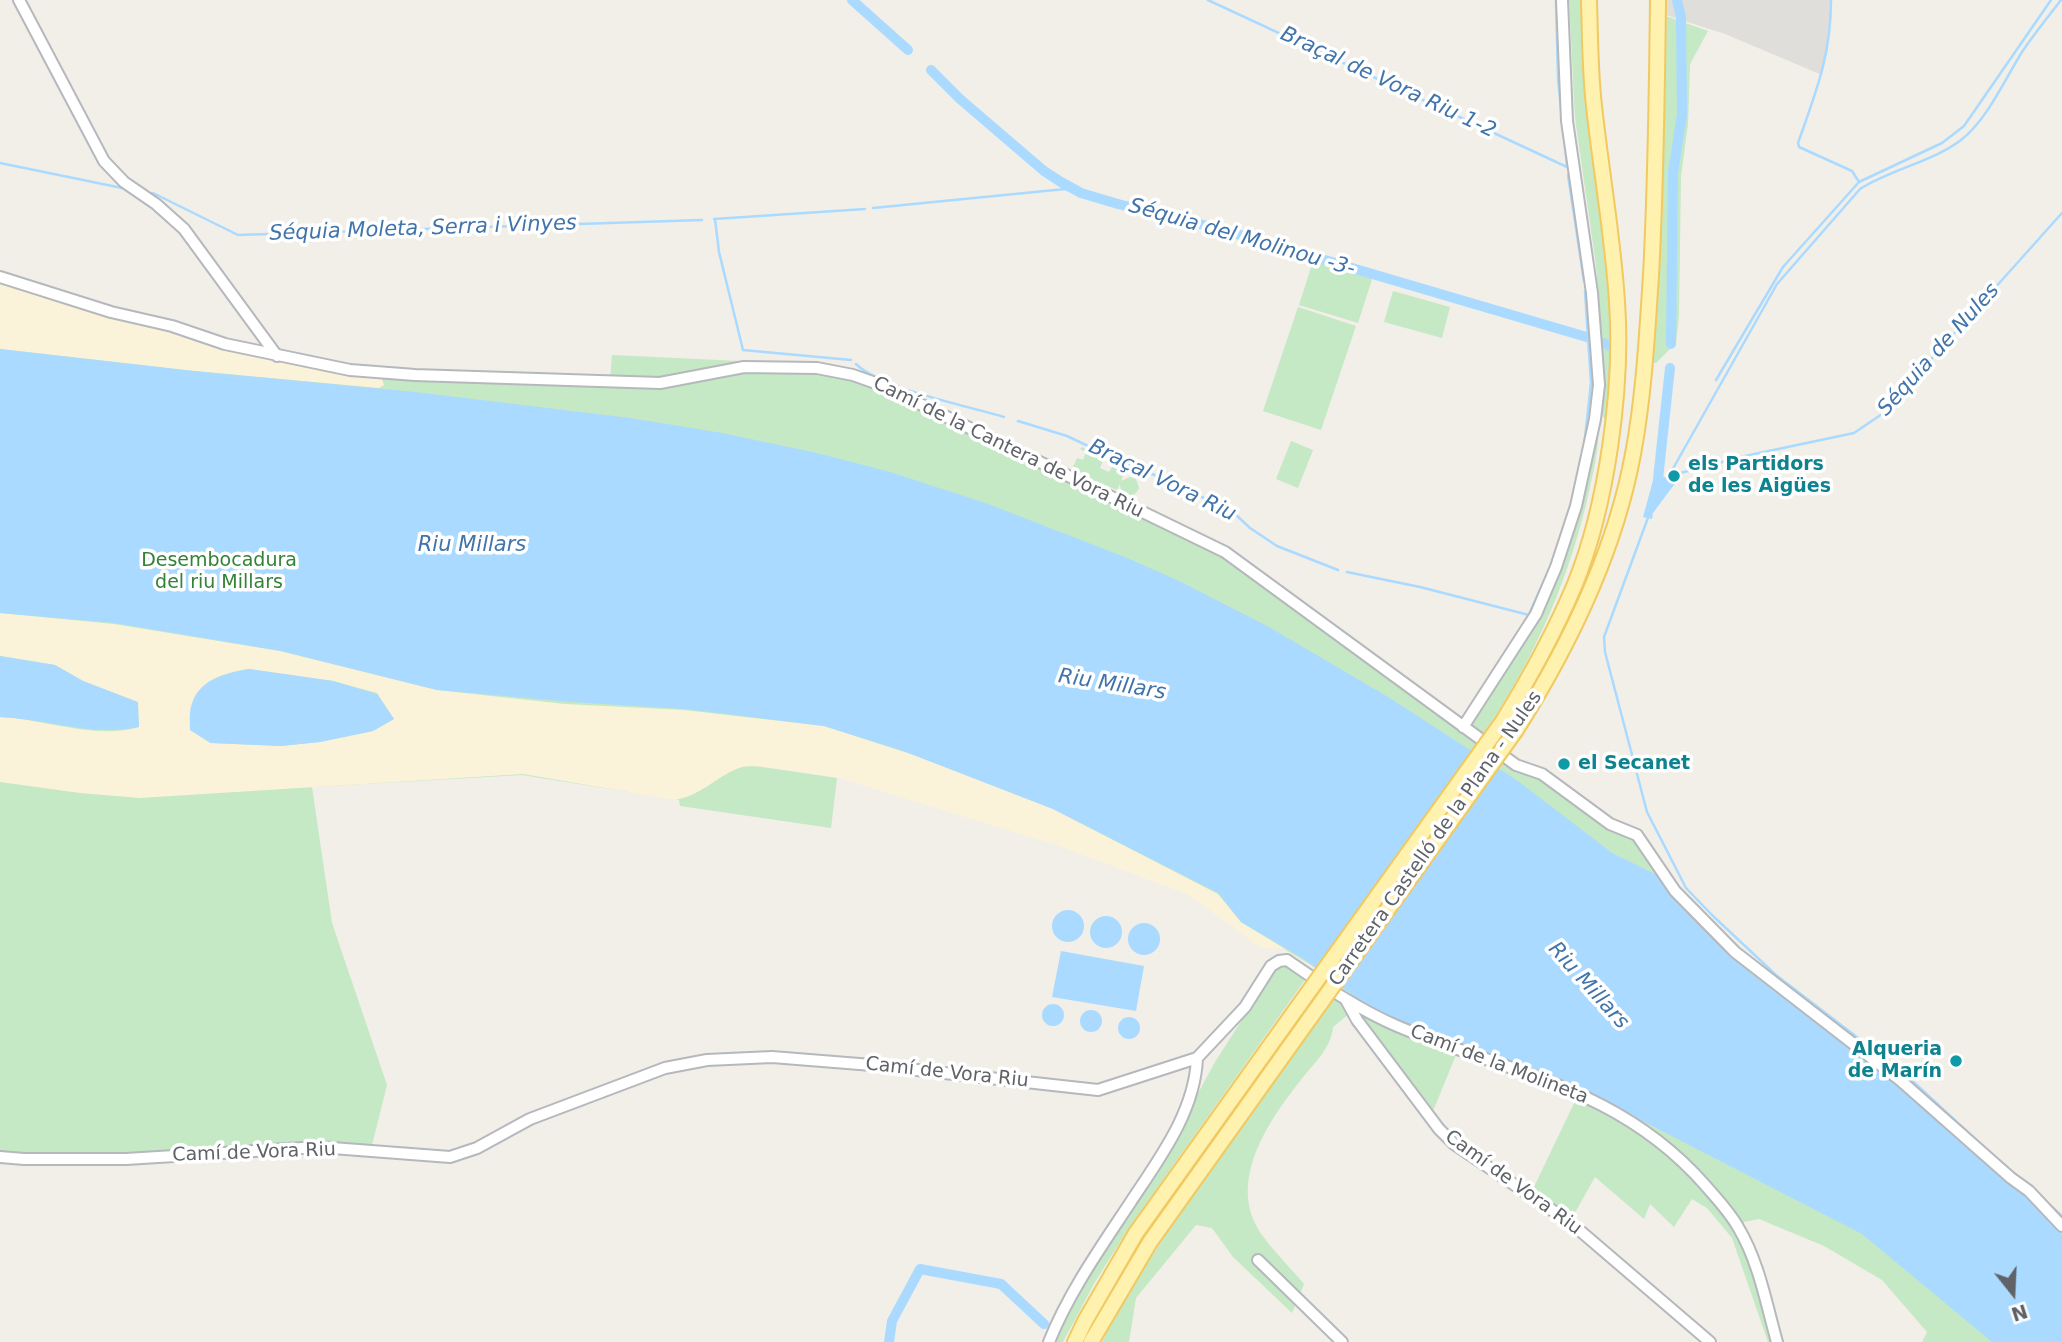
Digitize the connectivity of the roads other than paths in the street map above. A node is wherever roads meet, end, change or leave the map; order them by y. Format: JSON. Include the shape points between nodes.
{"nodes":[{"id":1,"x":19,"y":0,"type":"edge"},
{"id":2,"x":1562,"y":0,"type":"edge"},
{"id":3,"x":1589,"y":0,"type":"edge"},
{"id":4,"x":1658,"y":0,"type":"edge"},
{"id":5,"x":0,"y":277,"type":"edge"},
{"id":6,"x":277,"y":356,"type":"junction"},
{"id":7,"x":1464,"y":727,"type":"junction"},
{"id":8,"x":1346,"y":1000,"type":"junction"},
{"id":9,"x":1197,"y":1058,"type":"junction"},
{"id":10,"x":0,"y":1157,"type":"edge"},
{"id":11,"x":2062,"y":1226,"type":"edge"},
{"id":12,"x":1258,"y":1261,"type":"dead end"},
{"id":13,"x":1049,"y":1342,"type":"edge"},
{"id":14,"x":1075,"y":1342,"type":"edge"},
{"id":15,"x":1091,"y":1342,"type":"edge"},
{"id":16,"x":1342,"y":1342,"type":"edge"},
{"id":17,"x":1710,"y":1342,"type":"edge"},
{"id":18,"x":1777,"y":1342,"type":"edge"}],
"edges":[{"from":1,"to":6,"type":"street","via":[[104,161],[184,229]]},
{"from":2,"to":7,"type":"street","via":[[1567,121],[1593,306],[1599,385],[1595,419],[1576,506],[1556,567],[1536,614]]},
{"from":3,"to":14,"type":"main road","name":"Carretera Castelló de la Plana - Nules","bridge":true,"via":[[1594,103],[1617,302],[1618,361],[1610,445],[1576,582],[1547,646],[1503,721],[1136,1233]]},
{"from":4,"to":15,"type":"main road","name":"Carretera Castelló de la Plana - Nules","bridge":true,"via":[[1656,179],[1647,338],[1632,456],[1590,593],[1560,656],[1516,730],[1150,1242]]},
{"from":5,"to":6,"type":"street","name":"Camí de la Cantera de Vora Riu"},
{"from":6,"to":7,"type":"street","name":"Camí de la Cantera de Vora Riu","via":[[350,370],[509,379],[660,383],[744,367],[817,368],[853,375],[1225,552]]},
{"from":7,"to":11,"type":"street","name":"Camí de la Cantera de Vora Riu","via":[[1516,765],[1542,774],[1610,824],[1637,835],[1675,891],[1735,952],[1899,1080],[2029,1191]]},
{"from":8,"to":9,"type":"street","name":"Camí de Vora Riu","via":[[1287,960],[1279,961],[1245,1007]]},
{"from":8,"to":17,"type":"street","name":"Camí de Vora Riu","via":[[1438,1129],[1571,1223]]},
{"from":8,"to":18,"type":"street","name":"Camí de la Molineta","via":[[1395,1025],[1565,1087],[1627,1117],[1665,1146],[1698,1177],[1737,1225],[1754,1257]]},
{"from":9,"to":10,"type":"street","name":"Camí de Vora Riu","via":[[1098,1090],[872,1065],[738,1058],[665,1068],[530,1119],[450,1157],[319,1147],[126,1159]]},
{"from":9,"to":13,"type":"street","via":[[1182,1116],[1090,1265]]},
{"from":12,"to":16,"type":"street"}]}
